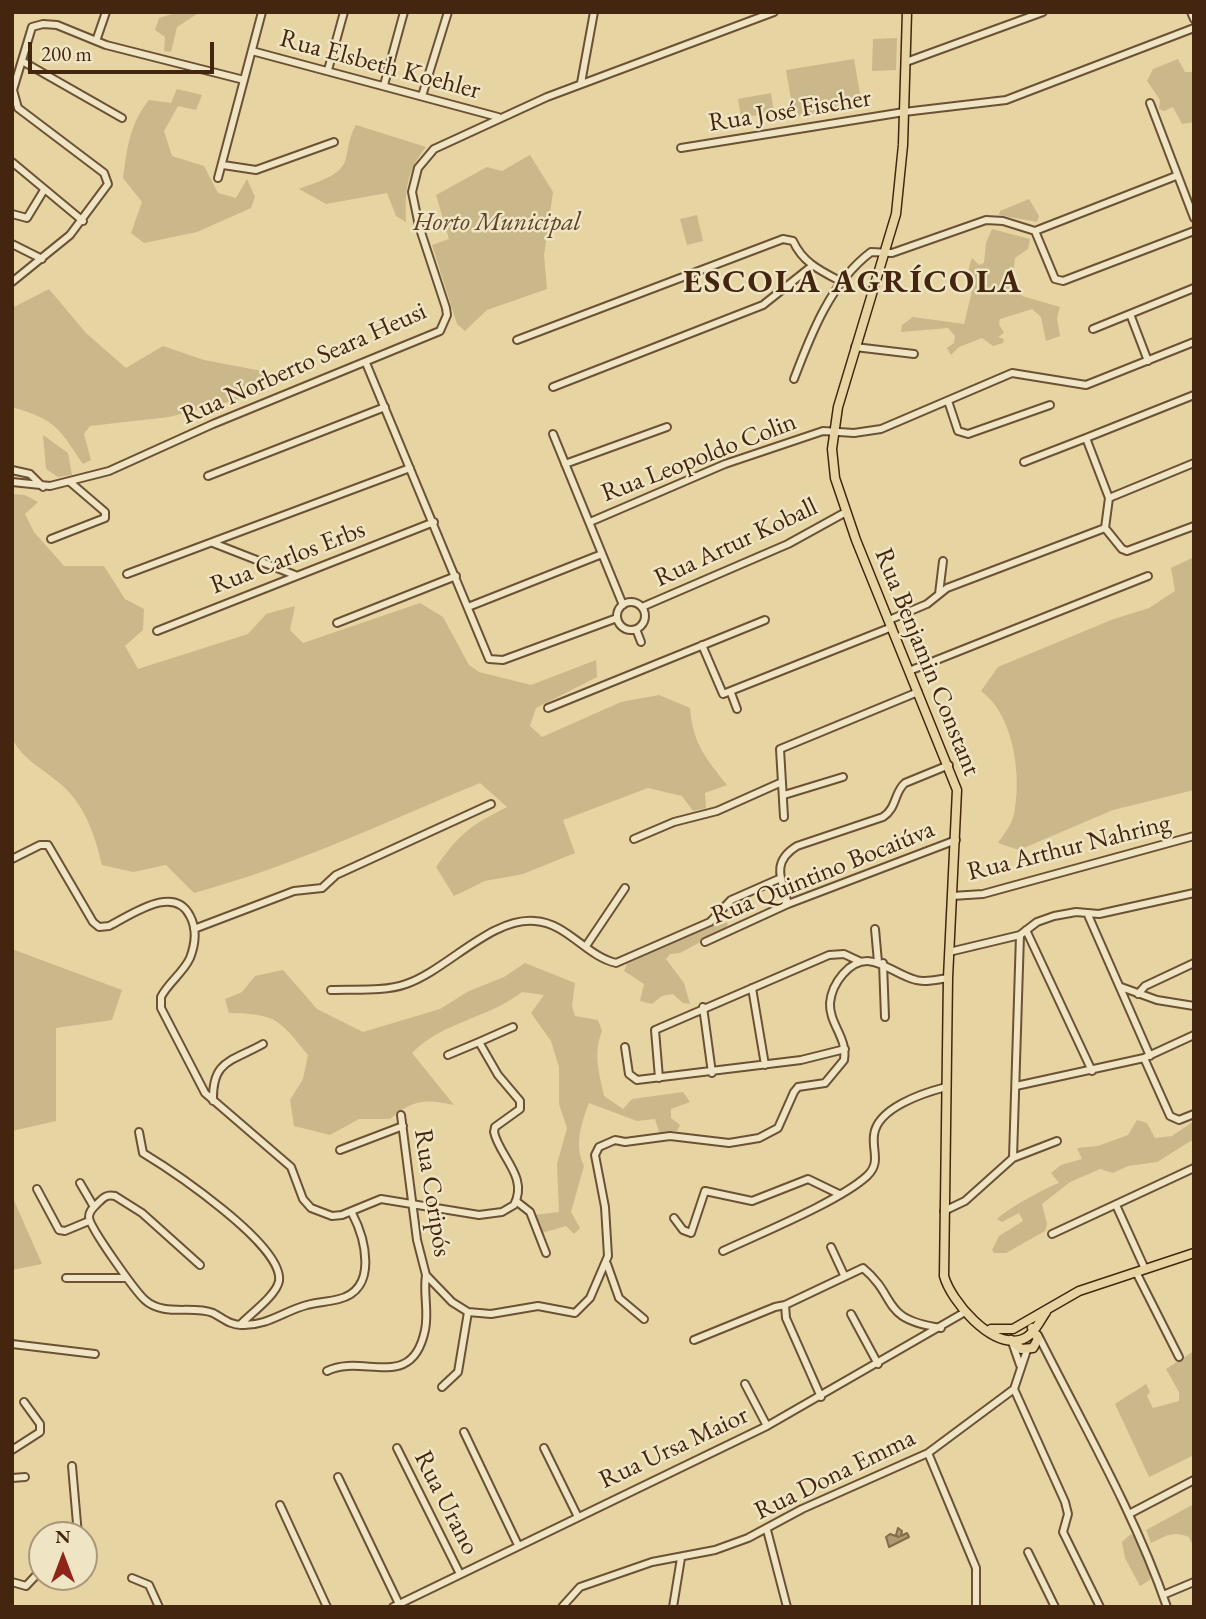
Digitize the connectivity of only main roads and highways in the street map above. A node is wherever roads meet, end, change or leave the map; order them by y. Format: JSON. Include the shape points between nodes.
{"nodes":[{"id":1,"x":907,"y":12,"type":"edge"},
{"id":2,"x":1194,"y":1253,"type":"edge"},
{"id":3,"x":1046,"y":1312,"type":"junction"},
{"id":4,"x":1024,"y":1324,"type":"junction"},
{"id":5,"x":982,"y":1326,"type":"junction"},
{"id":6,"x":1013,"y":1329,"type":"junction"},
{"id":7,"x":1036,"y":1333,"type":"junction"},
{"id":8,"x":1011,"y":1340,"type":"junction"}],
"edges":[{"from":1,"to":5,"type":"main road","name":"Rua Benjamin Constant","via":[[897,204],[834,431],[835,478],[957,790],[948,978],[944,1276],[950,1294]]},
{"from":2,"to":3,"type":"main road","via":[[1079,1291]]},
{"from":3,"to":4,"type":"main road"},
{"from":3,"to":7,"type":"main road"},
{"from":4,"to":6,"type":"main road"},
{"from":4,"to":7,"type":"main road"},
{"from":5,"to":6,"type":"main road"},
{"from":5,"to":8,"type":"main road","name":"Rua Benjamin Constant"},
{"from":6,"to":8,"type":"main road"},
{"from":7,"to":8,"type":"main road"},
{"from":7,"to":8,"type":"main road","name":"Rua Benjamin Constant","via":[[1030,1349],[1018,1348]]}]}
